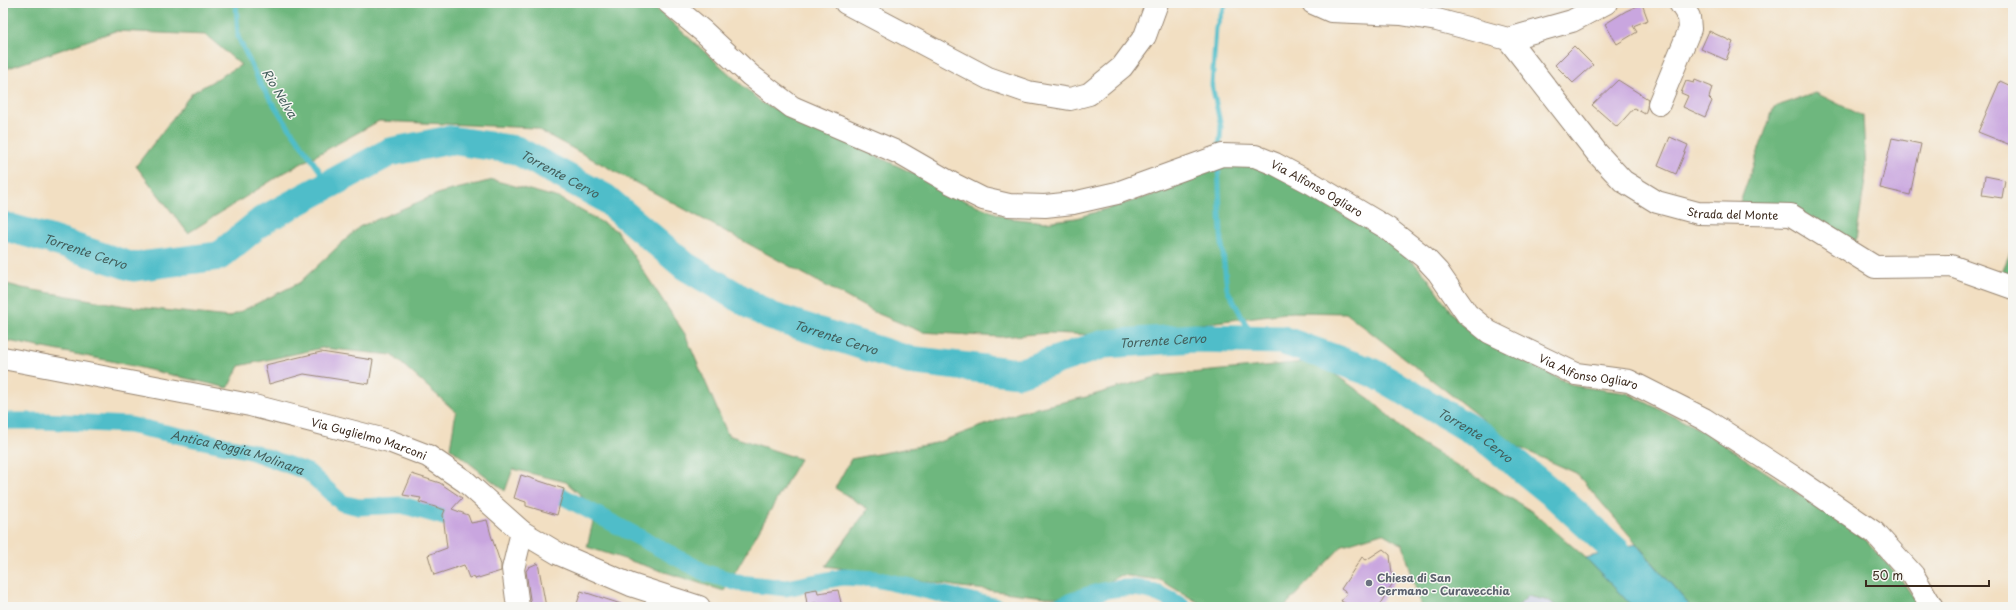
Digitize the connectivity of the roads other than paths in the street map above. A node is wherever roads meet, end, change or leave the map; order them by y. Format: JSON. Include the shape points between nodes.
{"nodes":[{"id":1,"x":669,"y":3,"type":"edge"},
{"id":2,"x":846,"y":3,"type":"edge"},
{"id":3,"x":1157,"y":3,"type":"edge"},
{"id":4,"x":1313,"y":3,"type":"edge"},
{"id":5,"x":1606,"y":3,"type":"edge"},
{"id":6,"x":1680,"y":3,"type":"edge"},
{"id":7,"x":1508,"y":39,"type":"junction"},
{"id":8,"x":1659,"y":104,"type":"dead end"},
{"id":9,"x":2013,"y":288,"type":"edge"},
{"id":10,"x":3,"y":358,"type":"edge"},
{"id":11,"x":522,"y":532,"type":"junction"},
{"id":12,"x":518,"y":607,"type":"edge"},
{"id":13,"x":699,"y":607,"type":"edge"},
{"id":14,"x":1932,"y":607,"type":"edge"}],
"edges":[{"from":1,"to":14,"type":"street","name":"Via Alfonso Ogliaro","via":[[750,75],[792,107],[899,153],[983,199],[1009,205],[1045,206],[1073,203],[1117,194],[1222,155],[1255,156],[1275,164],[1387,228],[1424,257],[1438,272],[1466,314],[1489,332],[1576,374],[1629,381],[1704,419],[1792,476],[1875,533],[1912,575]]},
{"from":2,"to":3,"type":"street","via":[[988,78],[1028,92],[1070,99],[1089,94],[1122,67],[1145,36]]},
{"from":4,"to":7,"type":"street","via":[[1331,11],[1415,16]]},
{"from":5,"to":7,"type":"street","via":[[1572,21]]},
{"from":6,"to":8,"type":"street","via":[[1689,17],[1690,29]]},
{"from":7,"to":9,"type":"street","name":"Strada del Monte","via":[[1598,153],[1624,181],[1656,202],[1698,213],[1791,215],[1875,267],[1951,266]]},
{"from":10,"to":11,"type":"street","name":"Via Guglielmo Marconi","via":[[250,405],[388,441],[428,456],[466,482]]},
{"from":11,"to":12,"type":"street","via":[[513,569]]},
{"from":11,"to":13,"type":"street","name":"Via Guglielmo Marconi","via":[[559,554],[631,586]]}]}
